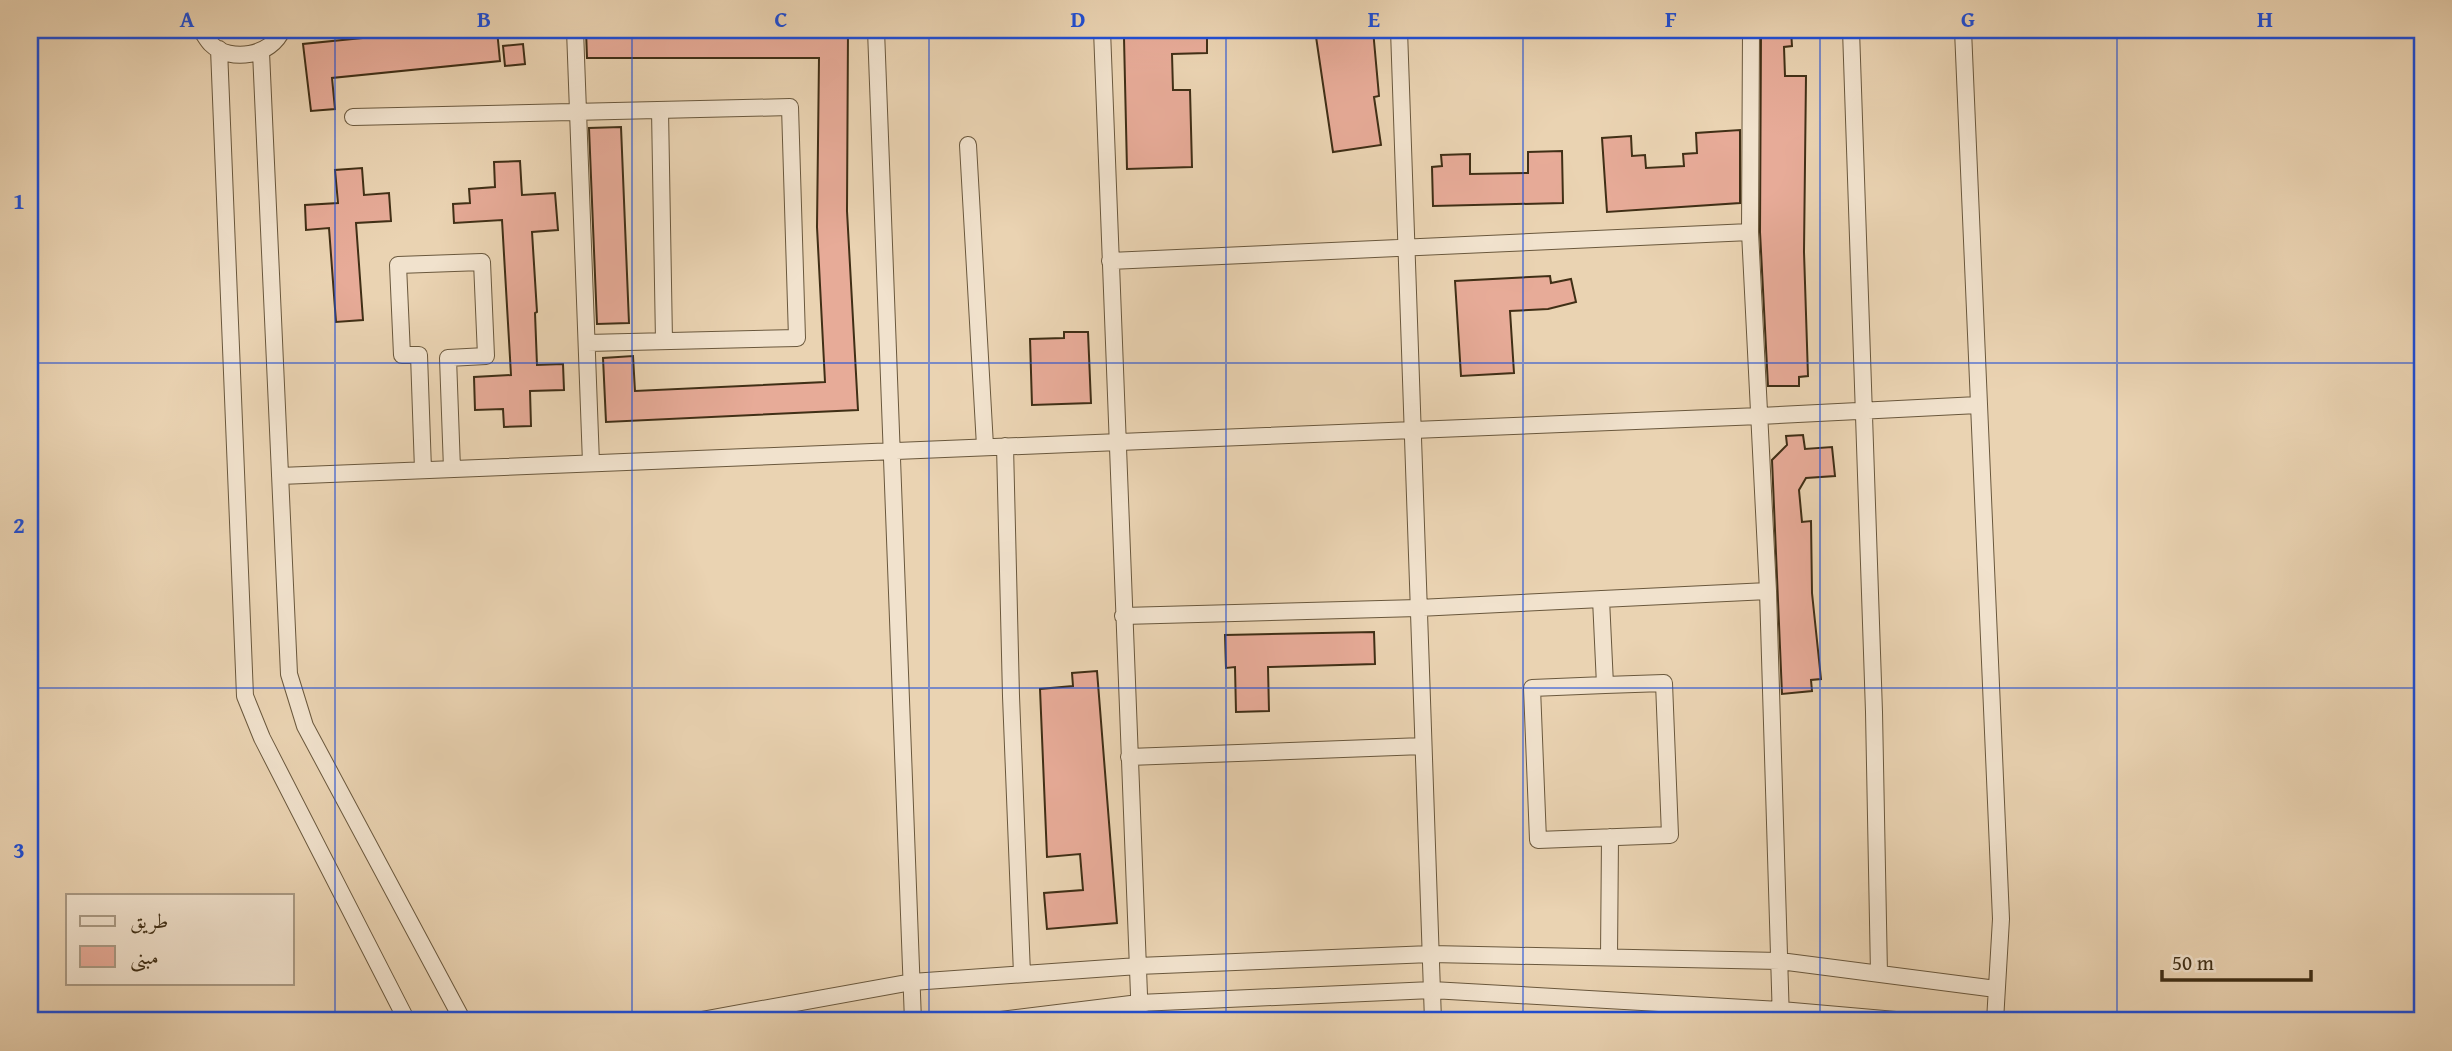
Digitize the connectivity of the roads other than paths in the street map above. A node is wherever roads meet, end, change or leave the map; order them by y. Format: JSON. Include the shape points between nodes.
{"nodes":[{"id":1,"x":201,"y":30,"type":"edge"},
{"id":2,"x":282,"y":30,"type":"edge"},
{"id":3,"x":575,"y":30,"type":"edge"},
{"id":4,"x":876,"y":30,"type":"edge"},
{"id":5,"x":1102,"y":30,"type":"edge"},
{"id":6,"x":1399,"y":30,"type":"edge"},
{"id":7,"x":1751,"y":30,"type":"edge"},
{"id":8,"x":1851,"y":30,"type":"edge"},
{"id":9,"x":1963,"y":30,"type":"edge"},
{"id":10,"x":219,"y":48,"type":"junction"},
{"id":11,"x":261,"y":52,"type":"junction"},
{"id":12,"x":660,"y":110,"type":"junction"},
{"id":13,"x":578,"y":113,"type":"junction"},
{"id":14,"x":353,"y":117,"type":"dead end"},
{"id":15,"x":968,"y":145,"type":"dead end"},
{"id":16,"x":1749,"y":232,"type":"junction"},
{"id":17,"x":1407,"y":247,"type":"junction"},
{"id":18,"x":1110,"y":261,"type":"junction"},
{"id":19,"x":664,"y":341,"type":"junction"},
{"id":20,"x":587,"y":343,"type":"junction"},
{"id":21,"x":1979,"y":405,"type":"junction"},
{"id":22,"x":1864,"y":410,"type":"junction"},
{"id":23,"x":1759,"y":416,"type":"junction"},
{"id":24,"x":1413,"y":428,"type":"junction"},
{"id":25,"x":1116,"y":441,"type":"junction"},
{"id":26,"x":985,"y":446,"type":"junction"},
{"id":27,"x":1005,"y":446,"type":"junction"},
{"id":28,"x":890,"y":451,"type":"junction"},
{"id":29,"x":592,"y":463,"type":"junction"},
{"id":30,"x":452,"y":469,"type":"junction"},
{"id":31,"x":423,"y":470,"type":"junction"},
{"id":32,"x":280,"y":476,"type":"junction"},
{"id":33,"x":1768,"y":592,"type":"junction"},
{"id":34,"x":1601,"y":598,"type":"junction"},
{"id":35,"x":1418,"y":608,"type":"junction"},
{"id":36,"x":1123,"y":616,"type":"junction"},
{"id":37,"x":1605,"y":685,"type":"junction"},
{"id":38,"x":1423,"y":746,"type":"junction"},
{"id":39,"x":1129,"y":757,"type":"junction"},
{"id":40,"x":1610,"y":837,"type":"junction"},
{"id":41,"x":1431,"y":954,"type":"junction"},
{"id":42,"x":1609,"y":957,"type":"junction"},
{"id":43,"x":1780,"y":961,"type":"junction"},
{"id":44,"x":1138,"y":966,"type":"junction"},
{"id":45,"x":1023,"y":974,"type":"junction"},
{"id":46,"x":1879,"y":974,"type":"junction"},
{"id":47,"x":912,"y":982,"type":"junction"},
{"id":48,"x":1997,"y":989,"type":"junction"},
{"id":49,"x":1432,"y":990,"type":"junction"},
{"id":50,"x":1139,"y":1003,"type":"junction"},
{"id":51,"x":1781,"y":1016,"type":"edge"},
{"id":52,"x":407,"y":1021,"type":"edge"},
{"id":53,"x":463,"y":1021,"type":"edge"},
{"id":54,"x":696,"y":1021,"type":"edge"},
{"id":55,"x":914,"y":1021,"type":"edge"},
{"id":56,"x":993,"y":1021,"type":"edge"},
{"id":57,"x":1140,"y":1021,"type":"edge"},
{"id":58,"x":1433,"y":1021,"type":"edge"},
{"id":59,"x":1907,"y":1021,"type":"edge"},
{"id":60,"x":1995,"y":1021,"type":"edge"}],
"edges":[{"from":1,"to":10,"type":"street","via":[[211,45]]},
{"from":2,"to":11,"type":"street"},
{"from":3,"to":13,"type":"street"},
{"from":4,"to":28,"type":"street"},
{"from":5,"to":18,"type":"street"},
{"from":6,"to":17,"type":"street"},
{"from":7,"to":16,"type":"street"},
{"from":8,"to":22,"type":"street"},
{"from":9,"to":21,"type":"street"},
{"from":10,"to":11,"type":"street","via":[[235,55]]},
{"from":10,"to":52,"type":"street","via":[[245,695],[262,738]]},
{"from":11,"to":32,"type":"street"},
{"from":12,"to":13,"type":"street"},
{"from":12,"to":19,"type":"street"},
{"from":12,"to":19,"type":"street","via":[[790,107],[797,338]]},
{"from":13,"to":14,"type":"street"},
{"from":13,"to":20,"type":"street"},
{"from":15,"to":26,"type":"street"},
{"from":16,"to":17,"type":"street"},
{"from":16,"to":23,"type":"street"},
{"from":17,"to":18,"type":"street"},
{"from":17,"to":24,"type":"street"},
{"from":18,"to":25,"type":"street"},
{"from":19,"to":20,"type":"street"},
{"from":20,"to":29,"type":"street"},
{"from":21,"to":22,"type":"street"},
{"from":21,"to":48,"type":"street","via":[[2001,919]]},
{"from":22,"to":23,"type":"street"},
{"from":22,"to":46,"type":"street"},
{"from":23,"to":24,"type":"street"},
{"from":23,"to":33,"type":"street"},
{"from":24,"to":25,"type":"street"},
{"from":24,"to":35,"type":"street"},
{"from":25,"to":27,"type":"street"},
{"from":25,"to":36,"type":"street"},
{"from":26,"to":27,"type":"street"},
{"from":26,"to":28,"type":"street"},
{"from":27,"to":45,"type":"street"},
{"from":28,"to":29,"type":"street"},
{"from":28,"to":47,"type":"street"},
{"from":29,"to":30,"type":"street"},
{"from":30,"to":31,"type":"street"},
{"from":30,"to":31,"type":"street","via":[[448,358],[486,356],[482,262],[398,265],[401,355],[419,355]]},
{"from":31,"to":32,"type":"street"},
{"from":32,"to":53,"type":"street","via":[[289,674],[305,726]]},
{"from":33,"to":34,"type":"street"},
{"from":33,"to":43,"type":"street"},
{"from":34,"to":35,"type":"street"},
{"from":34,"to":37,"type":"street"},
{"from":35,"to":36,"type":"street"},
{"from":35,"to":38,"type":"street"},
{"from":36,"to":39,"type":"street"},
{"from":37,"to":40,"type":"street","via":[[1664,683],[1670,835]]},
{"from":37,"to":40,"type":"street","via":[[1532,688],[1538,840]]},
{"from":38,"to":39,"type":"street"},
{"from":38,"to":41,"type":"street"},
{"from":39,"to":44,"type":"street"},
{"from":40,"to":42,"type":"street"},
{"from":41,"to":42,"type":"street"},
{"from":41,"to":44,"type":"street"},
{"from":41,"to":49,"type":"street"},
{"from":42,"to":43,"type":"street"},
{"from":43,"to":46,"type":"street"},
{"from":43,"to":51,"type":"street"},
{"from":44,"to":45,"type":"street"},
{"from":44,"to":50,"type":"street"},
{"from":45,"to":47,"type":"street"},
{"from":46,"to":48,"type":"street"},
{"from":47,"to":54,"type":"street"},
{"from":47,"to":55,"type":"street"},
{"from":48,"to":60,"type":"street"},
{"from":49,"to":50,"type":"street"},
{"from":49,"to":51,"type":"street"},
{"from":49,"to":58,"type":"street"},
{"from":50,"to":56,"type":"street"},
{"from":50,"to":57,"type":"street"},
{"from":51,"to":59,"type":"street"}]}
